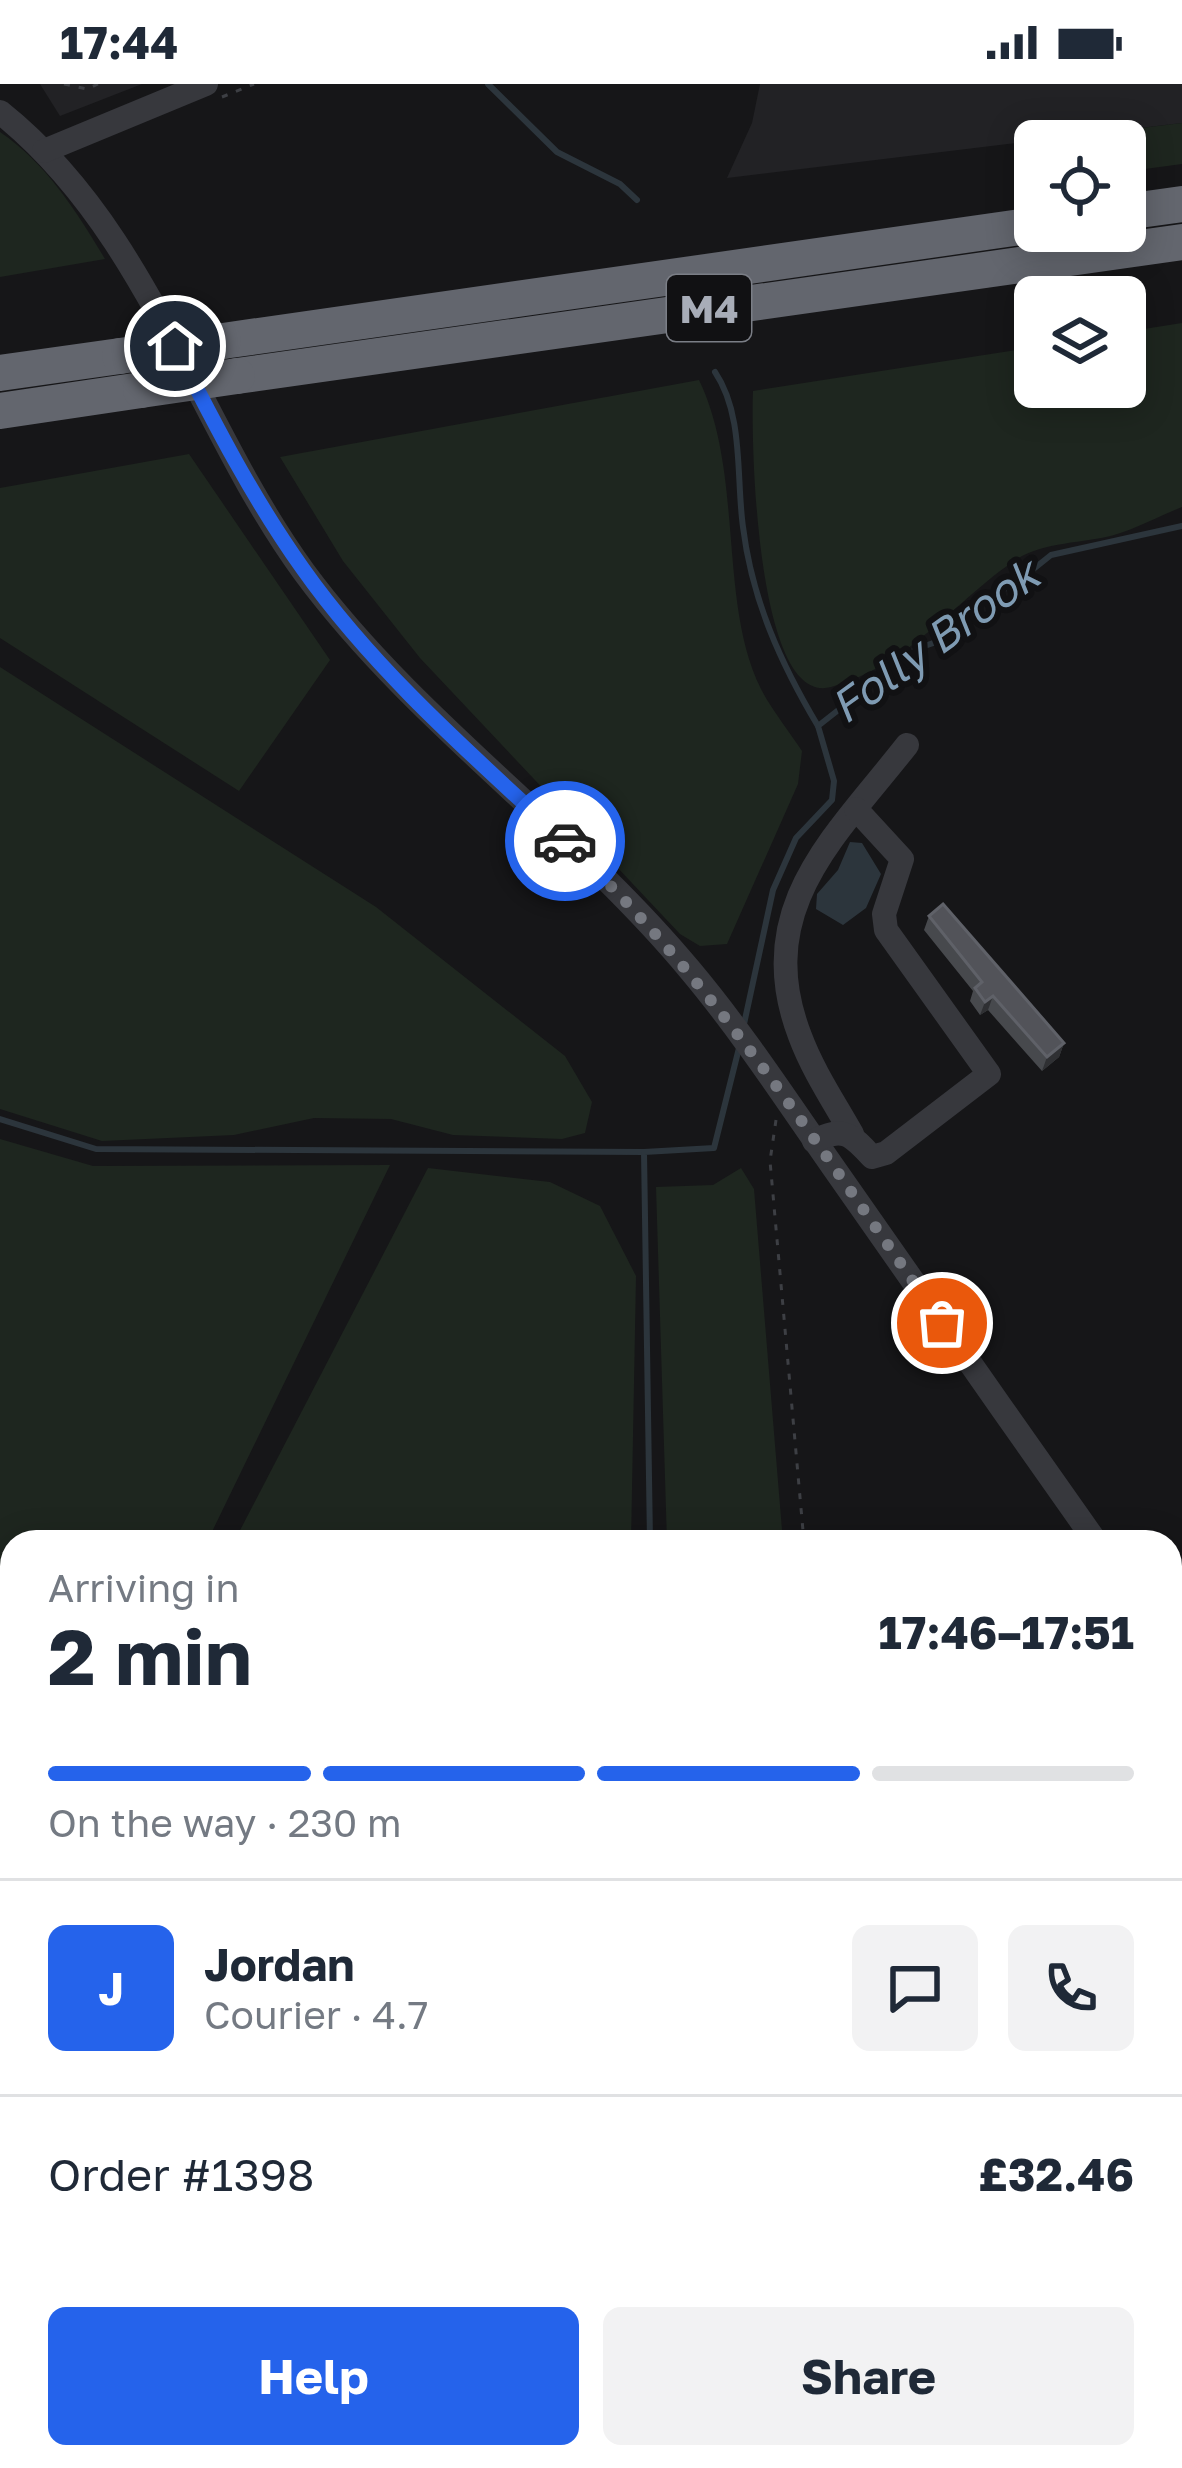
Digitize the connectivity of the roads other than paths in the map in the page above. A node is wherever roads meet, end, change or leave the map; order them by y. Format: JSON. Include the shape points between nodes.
{"nodes":[{"id":1,"x":206,"y":84,"type":"edge"},
{"id":2,"x":0,"y":112,"type":"edge"},
{"id":3,"x":44,"y":151,"type":"junction"},
{"id":4,"x":1182,"y":204,"type":"edge"},
{"id":5,"x":1146,"y":209,"type":"edge"},
{"id":6,"x":1014,"y":228,"type":"edge"},
{"id":7,"x":1182,"y":242,"type":"edge"},
{"id":8,"x":0,"y":374,"type":"edge"},
{"id":9,"x":0,"y":410,"type":"edge"},
{"id":10,"x":908,"y":745,"type":"dead end"},
{"id":11,"x":856,"y":809,"type":"junction"},
{"id":12,"x":852,"y":1134,"type":"junction"},
{"id":13,"x":814,"y":1141,"type":"junction"},
{"id":14,"x":1088,"y":1530,"type":"edge"}],
"edges":[{"from":1,"to":3,"type":"street"},
{"from":2,"to":3,"type":"street"},
{"from":3,"to":13,"type":"street","via":[[106,223],[244,480],[304,572],[392,673],[624,896],[732,1023]]},
{"from":4,"to":5,"type":"highway"},
{"from":6,"to":8,"type":"highway","number":"M4","bridge":true},
{"from":7,"to":9,"type":"highway","number":"M4","bridge":true},
{"from":10,"to":11,"type":"street"},
{"from":11,"to":12,"type":"street","via":[[798,891],[784,950],[801,1040]]},
{"from":11,"to":12,"type":"street","via":[[902,859],[884,914],[892,943],[989,1074],[886,1153],[872,1156]]},
{"from":12,"to":13,"type":"street","via":[[835,1130]]},
{"from":13,"to":14,"type":"street"}]}
